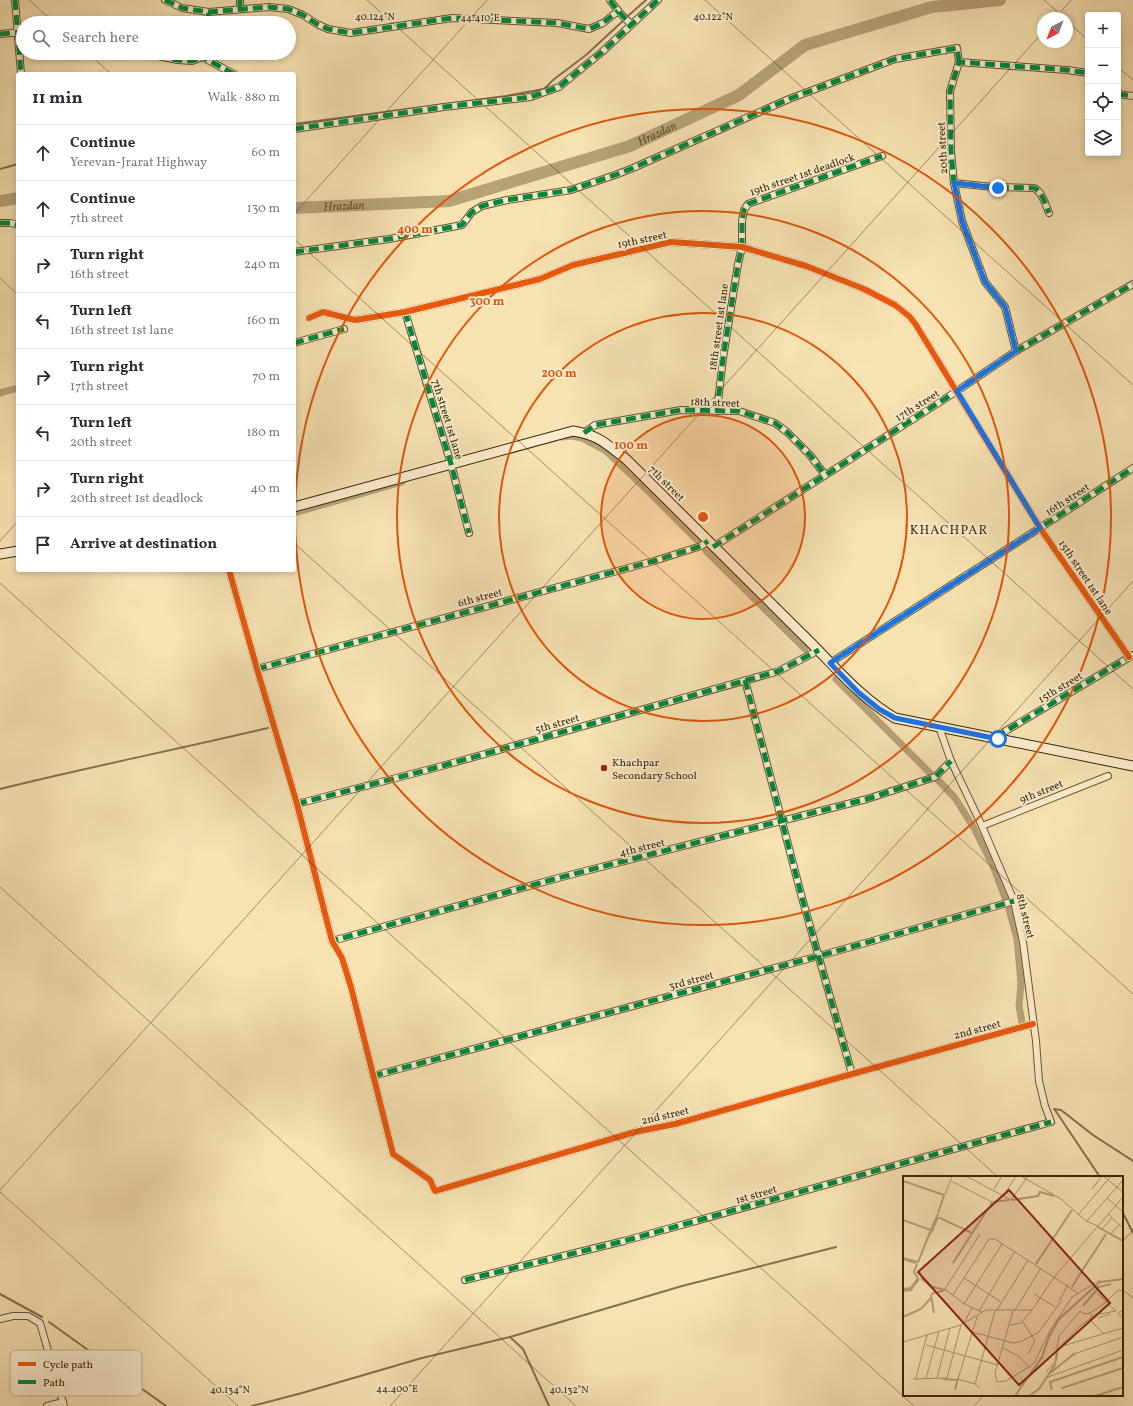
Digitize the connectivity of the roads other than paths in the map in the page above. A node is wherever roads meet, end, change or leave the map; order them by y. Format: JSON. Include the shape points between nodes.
{"nodes":[{"id":1,"x":15,"y":0,"type":"edge"},
{"id":2,"x":165,"y":0,"type":"edge"},
{"id":3,"x":240,"y":0,"type":"edge"},
{"id":4,"x":610,"y":0,"type":"edge"},
{"id":5,"x":658,"y":0,"type":"edge"},
{"id":6,"x":240,"y":9,"type":"junction"},
{"id":7,"x":618,"y":11,"type":"junction"},
{"id":8,"x":209,"y":12,"type":"junction"},
{"id":9,"x":18,"y":16,"type":"edge"},
{"id":10,"x":208,"y":16,"type":"edge"},
{"id":11,"x":631,"y":24,"type":"junction"},
{"id":12,"x":16,"y":32,"type":"edge"},
{"id":13,"x":0,"y":34,"type":"edge"},
{"id":14,"x":21,"y":60,"type":"edge"},
{"id":15,"x":178,"y":60,"type":"edge"},
{"id":16,"x":194,"y":60,"type":"edge"},
{"id":17,"x":210,"y":60,"type":"edge"},
{"id":18,"x":959,"y":62,"type":"junction"},
{"id":19,"x":21,"y":72,"type":"edge"},
{"id":20,"x":231,"y":72,"type":"edge"},
{"id":21,"x":1085,"y":73,"type":"edge"},
{"id":22,"x":1121,"y":94,"type":"edge"},
{"id":23,"x":1133,"y":96,"type":"edge"},
{"id":24,"x":296,"y":129,"type":"edge"},
{"id":25,"x":882,"y":156,"type":"dead end"},
{"id":26,"x":954,"y":183,"type":"junction"},
{"id":27,"x":1049,"y":213,"type":"dead end"},
{"id":28,"x":0,"y":223,"type":"edge"},
{"id":29,"x":16,"y":224,"type":"edge"},
{"id":30,"x":742,"y":247,"type":"junction"},
{"id":31,"x":296,"y":252,"type":"edge"},
{"id":32,"x":1133,"y":284,"type":"edge"},
{"id":33,"x":405,"y":312,"type":"junction"},
{"id":34,"x":308,"y":318,"type":"dead end"},
{"id":35,"x":344,"y":329,"type":"dead end"},
{"id":36,"x":296,"y":342,"type":"edge"},
{"id":37,"x":1016,"y":351,"type":"junction"},
{"id":38,"x":957,"y":391,"type":"junction"},
{"id":39,"x":717,"y":411,"type":"junction"},
{"id":40,"x":584,"y":433,"type":"junction"},
{"id":41,"x":452,"y":464,"type":"junction"},
{"id":42,"x":1133,"y":468,"type":"edge"},
{"id":43,"x":825,"y":474,"type":"junction"},
{"id":44,"x":296,"y":506,"type":"edge"},
{"id":45,"x":1040,"y":528,"type":"junction"},
{"id":46,"x":469,"y":533,"type":"dead end"},
{"id":47,"x":711,"y":544,"type":"junction"},
{"id":48,"x":16,"y":551,"type":"edge"},
{"id":49,"x":0,"y":554,"type":"edge"},
{"id":50,"x":231,"y":572,"type":"edge"},
{"id":51,"x":819,"y":650,"type":"junction"},
{"id":52,"x":1131,"y":656,"type":"edge"},
{"id":53,"x":830,"y":663,"type":"junction"},
{"id":54,"x":257,"y":669,"type":"junction"},
{"id":55,"x":745,"y":680,"type":"junction"},
{"id":56,"x":939,"y":727,"type":"junction"},
{"id":57,"x":998,"y":739,"type":"junction"},
{"id":58,"x":951,"y":761,"type":"junction"},
{"id":59,"x":1133,"y":766,"type":"edge"},
{"id":60,"x":1108,"y":776,"type":"dead end"},
{"id":61,"x":297,"y":804,"type":"junction"},
{"id":62,"x":782,"y":820,"type":"junction"},
{"id":63,"x":982,"y":826,"type":"junction"},
{"id":64,"x":1014,"y":901,"type":"junction"},
{"id":65,"x":332,"y":941,"type":"junction"},
{"id":66,"x":819,"y":956,"type":"junction"},
{"id":67,"x":1033,"y":1024,"type":"junction"},
{"id":68,"x":852,"y":1074,"type":"junction"},
{"id":69,"x":373,"y":1076,"type":"junction"},
{"id":70,"x":1051,"y":1122,"type":"joint"},
{"id":71,"x":465,"y":1280,"type":"dead end"},
{"id":72,"x":0,"y":1319,"type":"edge"},
{"id":73,"x":48,"y":1350,"type":"edge"},
{"id":74,"x":63,"y":1404,"type":"edge"},
{"id":75,"x":47,"y":1406,"type":"edge"}],
"edges":[{"from":1,"to":9,"type":"street"},
{"from":2,"to":8,"type":"street","via":[[182,8]]},
{"from":3,"to":6,"type":"street"},
{"from":4,"to":7,"type":"street"},
{"from":5,"to":11,"type":"street"},
{"from":6,"to":7,"type":"street","via":[[288,9],[328,29],[351,33],[452,18],[557,23],[589,29],[603,23]]},
{"from":6,"to":8,"type":"street"},
{"from":7,"to":11,"type":"street"},
{"from":8,"to":10,"type":"street"},
{"from":11,"to":24,"type":"street","via":[[602,52],[558,87],[531,96]]},
{"from":12,"to":13,"type":"street"},
{"from":14,"to":19,"type":"street"},
{"from":15,"to":16,"type":"street"},
{"from":17,"to":20,"type":"street"},
{"from":18,"to":21,"type":"street"},
{"from":18,"to":26,"type":"street","name":"20th street","via":[[950,92]]},
{"from":18,"to":31,"type":"street","via":[[957,48],[896,59],[789,99],[633,168],[571,190],[482,206],[472,212],[462,225],[389,239]]},
{"from":22,"to":23,"type":"street"},
{"from":25,"to":30,"type":"street","name":"19th street 1st deadlock","via":[[748,204],[742,221]]},
{"from":26,"to":27,"type":"street","via":[[1034,188],[1037,189]]},
{"from":26,"to":37,"type":"street","name":"20th street","via":[[962,221],[985,282],[1005,307]]},
{"from":28,"to":29,"type":"street"},
{"from":30,"to":33,"type":"street","name":"19th street","via":[[671,242],[574,265],[540,279]]},
{"from":30,"to":38,"type":"street","name":"19th street","via":[[806,266],[895,305],[916,324]]},
{"from":30,"to":39,"type":"street","name":"18th street 1st lane","via":[[723,358]]},
{"from":32,"to":37,"type":"street","name":"17th street"},
{"from":33,"to":34,"type":"street","name":"19th street","via":[[355,320],[323,312]]},
{"from":33,"to":41,"type":"street","name":"7th street 1st lane"},
{"from":35,"to":36,"type":"street"},
{"from":37,"to":38,"type":"street","name":"17th street"},
{"from":38,"to":43,"type":"street","name":"17th street"},
{"from":38,"to":45,"type":"street","name":"15th street 1st lane"},
{"from":39,"to":40,"type":"street","name":"18th street","via":[[681,410],[595,425]]},
{"from":39,"to":43,"type":"street","name":"18th street","via":[[739,411],[775,423],[810,455]]},
{"from":40,"to":41,"type":"main road","name":"7th street","via":[[573,431]]},
{"from":40,"to":47,"type":"main road","name":"7th street","via":[[599,438],[626,459]]},
{"from":41,"to":44,"type":"main road","name":"7th street"},
{"from":41,"to":46,"type":"street","name":"7th street 1st lane"},
{"from":42,"to":45,"type":"street","name":"16th street"},
{"from":43,"to":47,"type":"street","name":"17th street"},
{"from":45,"to":52,"type":"street","name":"15th street 1st lane"},
{"from":45,"to":53,"type":"street","name":"16th street"},
{"from":47,"to":51,"type":"main road","name":"7th street"},
{"from":47,"to":54,"type":"street","name":"6th street"},
{"from":48,"to":49,"type":"main road"},
{"from":50,"to":54,"type":"street"},
{"from":51,"to":53,"type":"main road","name":"7th street"},
{"from":51,"to":55,"type":"street","name":"5th street","via":[[779,671]]},
{"from":52,"to":57,"type":"street","name":"15th street","via":[[1004,732]]},
{"from":53,"to":56,"type":"main road","name":"7th street","via":[[879,709],[895,718]]},
{"from":54,"to":61,"type":"street"},
{"from":55,"to":61,"type":"street","name":"5th street"},
{"from":55,"to":62,"type":"street"},
{"from":56,"to":57,"type":"main road","name":"7th street"},
{"from":56,"to":58,"type":"street","name":"8th street"},
{"from":57,"to":59,"type":"main road","name":"7th street"},
{"from":58,"to":62,"type":"street","name":"4th street","via":[[935,777],[921,782],[867,799]]},
{"from":58,"to":63,"type":"street","name":"8th street"},
{"from":60,"to":63,"type":"street","name":"9th street"},
{"from":61,"to":65,"type":"street"},
{"from":62,"to":65,"type":"street","name":"4th street","via":[[558,878]]},
{"from":62,"to":66,"type":"street"},
{"from":63,"to":64,"type":"street","name":"8th street"},
{"from":64,"to":66,"type":"street","name":"3rd street"},
{"from":64,"to":67,"type":"street","name":"8th street","via":[[1023,942]]},
{"from":65,"to":69,"type":"street","via":[[342,958],[351,987]]},
{"from":66,"to":68,"type":"street"},
{"from":66,"to":69,"type":"street","name":"3rd street"},
{"from":67,"to":68,"type":"street","name":"2nd street"},
{"from":67,"to":70,"type":"street","name":"8th street","via":[[1039,1080]]},
{"from":68,"to":69,"type":"street","name":"2nd street","via":[[675,1124],[635,1132],[435,1191],[430,1180],[393,1154]]},
{"from":70,"to":71,"type":"street","name":"1st street","via":[[624,1241]]},
{"from":72,"to":73,"type":"street","via":[[28,1316],[40,1323]]},
{"from":74,"to":75,"type":"street"}]}
